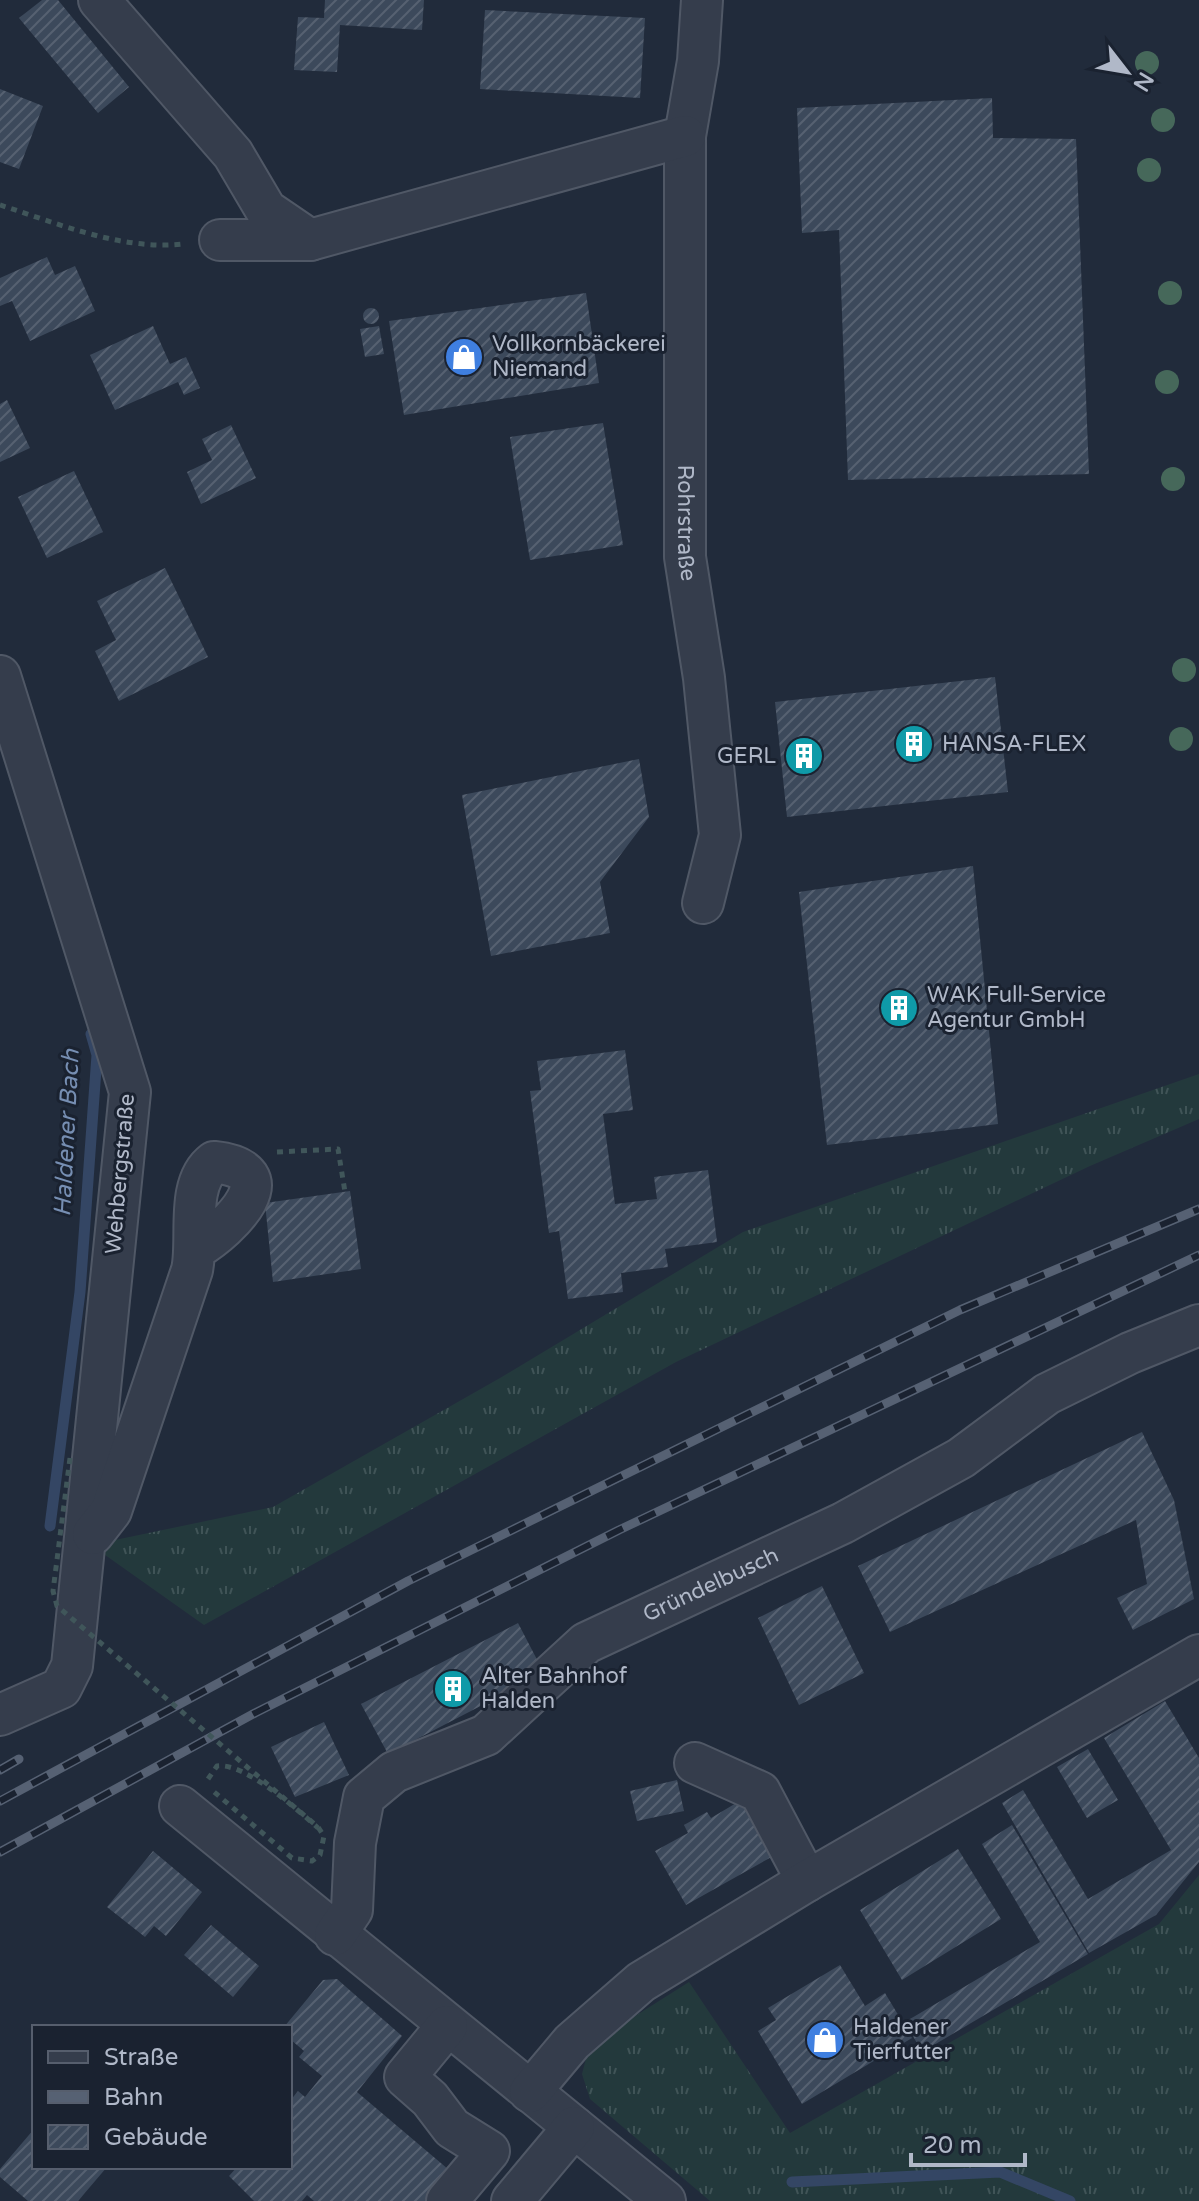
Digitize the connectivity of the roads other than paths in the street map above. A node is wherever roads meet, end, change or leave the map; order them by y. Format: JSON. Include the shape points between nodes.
{"nodes":[{"id":1,"x":99,"y":0,"type":"edge"},
{"id":2,"x":702,"y":0,"type":"edge"},
{"id":3,"x":685,"y":136,"type":"junction"},
{"id":4,"x":220,"y":240,"type":"road end"},
{"id":5,"x":310,"y":240,"type":"junction"},
{"id":6,"x":0,"y":676,"type":"edge"},
{"id":7,"x":703,"y":903,"type":"dead end"},
{"id":8,"x":249,"y":1175,"type":"road end"},
{"id":9,"x":1199,"y":1325,"type":"edge"},
{"id":10,"x":83,"y":1547,"type":"junction"},
{"id":11,"x":1199,"y":1655,"type":"edge"},
{"id":12,"x":0,"y":1715,"type":"edge"},
{"id":13,"x":695,"y":1763,"type":"dead end"},
{"id":14,"x":196,"y":1799,"type":"road end"},
{"id":15,"x":807,"y":1881,"type":"junction"},
{"id":16,"x":335,"y":1935,"type":"junction"},
{"id":17,"x":447,"y":2026,"type":"junction"},
{"id":18,"x":530,"y":2092,"type":"junction"},
{"id":19,"x":574,"y":2127,"type":"junction"},
{"id":20,"x":447,"y":2201,"type":"edge"},
{"id":21,"x":512,"y":2201,"type":"edge"},
{"id":22,"x":665,"y":2201,"type":"edge"}],
"edges":[{"from":1,"to":5,"type":"street","via":[[233,154],[266,210]]},
{"from":2,"to":3,"type":"street","name":"Rohrstraße"},
{"from":3,"to":5,"type":"street"},
{"from":3,"to":7,"type":"street","name":"Rohrstraße","via":[[685,557],[720,835]]},
{"from":4,"to":5,"type":"street"},
{"from":6,"to":10,"type":"street","name":"Wehbergstraße","via":[[130,1092]]},
{"from":8,"to":10,"type":"street","via":[[232,1164],[214,1162],[208,1167],[195,1214],[197,1248],[111,1511]]},
{"from":9,"to":16,"type":"street","name":"Gründelbusch","via":[[1047,1394],[961,1458],[843,1523],[586,1643],[486,1735],[394,1772],[364,1797],[355,1843],[352,1910]]},
{"from":10,"to":12,"type":"street","name":"Wehbergstraße","via":[[72,1666],[61,1688]]},
{"from":11,"to":15,"type":"street"},
{"from":13,"to":15,"type":"street","via":[[760,1792]]},
{"from":14,"to":16,"type":"street","via":[[235,1852]]},
{"from":15,"to":18,"type":"street","via":[[641,1982],[572,2042]]},
{"from":16,"to":17,"type":"street"},
{"from":17,"to":18,"type":"street"},
{"from":17,"to":20,"type":"street","via":[[405,2077],[452,2128],[489,2151]]},
{"from":18,"to":19,"type":"street"},
{"from":19,"to":21,"type":"street"},
{"from":19,"to":22,"type":"street"}]}
